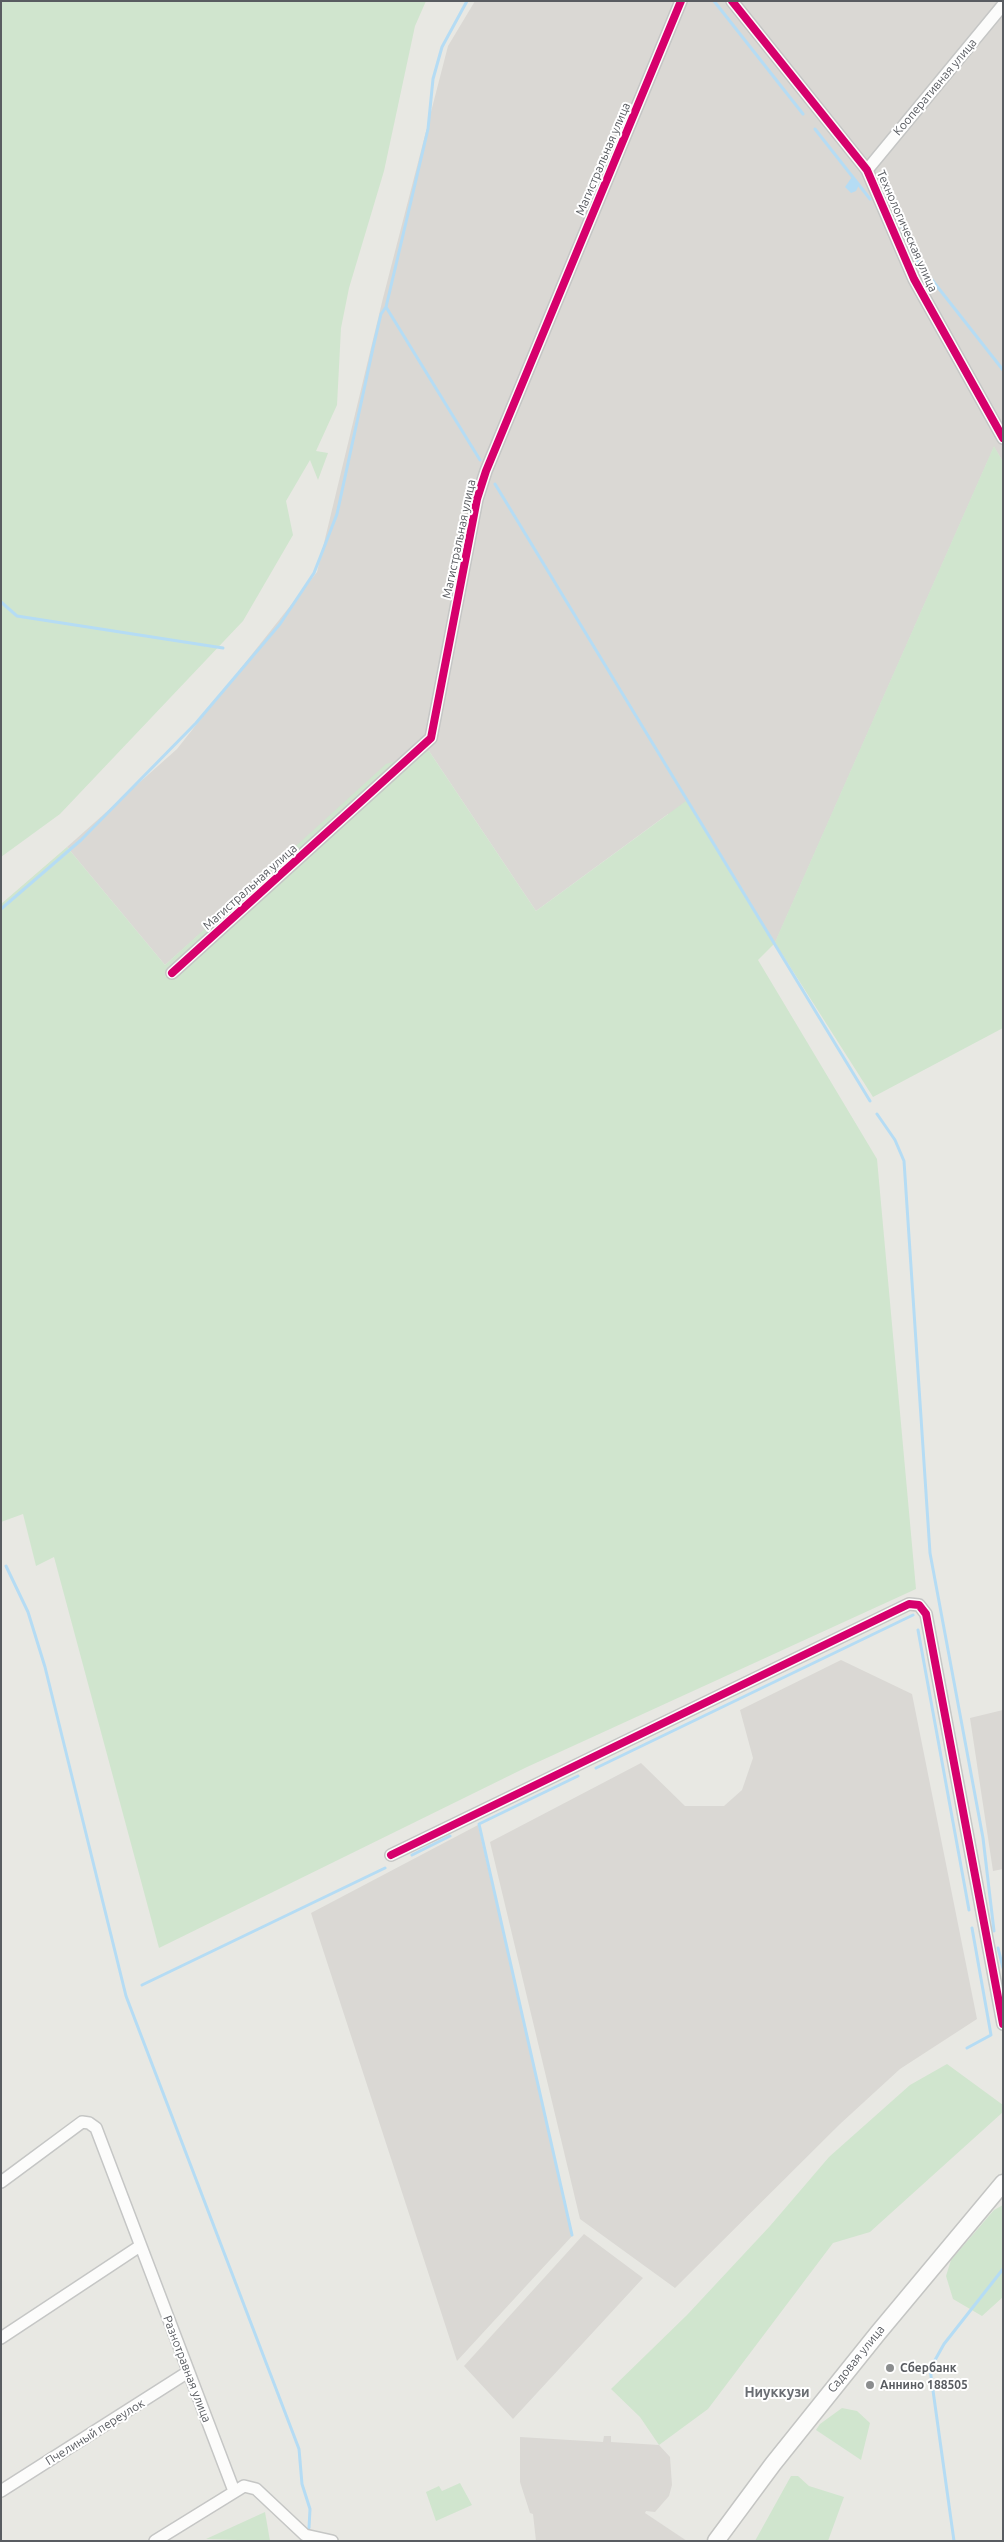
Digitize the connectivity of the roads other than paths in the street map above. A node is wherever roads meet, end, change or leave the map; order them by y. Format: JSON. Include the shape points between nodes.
{"nodes":[{"id":1,"x":681,"y":1,"type":"edge"},
{"id":2,"x":732,"y":1,"type":"edge"},
{"id":3,"x":1003,"y":5,"type":"edge"},
{"id":4,"x":867,"y":170,"type":"junction"},
{"id":5,"x":1003,"y":438,"type":"edge"},
{"id":6,"x":172,"y":973,"type":"dead end"},
{"id":7,"x":391,"y":1855,"type":"dead end"},
{"id":8,"x":1003,"y":2024,"type":"edge"},
{"id":9,"x":1,"y":2182,"type":"edge"},
{"id":10,"x":1003,"y":2183,"type":"edge"},
{"id":11,"x":140,"y":2246,"type":"junction"},
{"id":12,"x":1,"y":2338,"type":"edge"},
{"id":13,"x":188,"y":2372,"type":"junction"},
{"id":14,"x":1,"y":2491,"type":"edge"},
{"id":15,"x":234,"y":2491,"type":"junction"},
{"id":16,"x":155,"y":2541,"type":"edge"},
{"id":17,"x":332,"y":2541,"type":"edge"},
{"id":18,"x":716,"y":2541,"type":"edge"}],
"edges":[{"from":1,"to":6,"type":"street","name":"Магистральная улица","via":[[486,470],[477,499],[431,738]]},
{"from":2,"to":4,"type":"street","name":"Технологическая улица"},
{"from":3,"to":4,"type":"street","name":"Кооперативная улица"},
{"from":4,"to":5,"type":"street","name":"Технологическая улица","via":[[914,279]]},
{"from":7,"to":8,"type":"street","via":[[909,1604],[919,1605],[926,1614]]},
{"from":9,"to":11,"type":"street","name":"Разнотравная улица","via":[[82,2122],[89,2123],[96,2128]]},
{"from":10,"to":18,"type":"main road","name":"Садовая улица","via":[[872,2340]]},
{"from":11,"to":12,"type":"street"},
{"from":11,"to":13,"type":"street","name":"Разнотравная улица"},
{"from":13,"to":14,"type":"street","name":"Пчелиный переулок"},
{"from":13,"to":15,"type":"street","name":"Разнотравная улица"},
{"from":15,"to":16,"type":"street"},
{"from":15,"to":17,"type":"street","via":[[251,2486],[305,2535]]}]}
